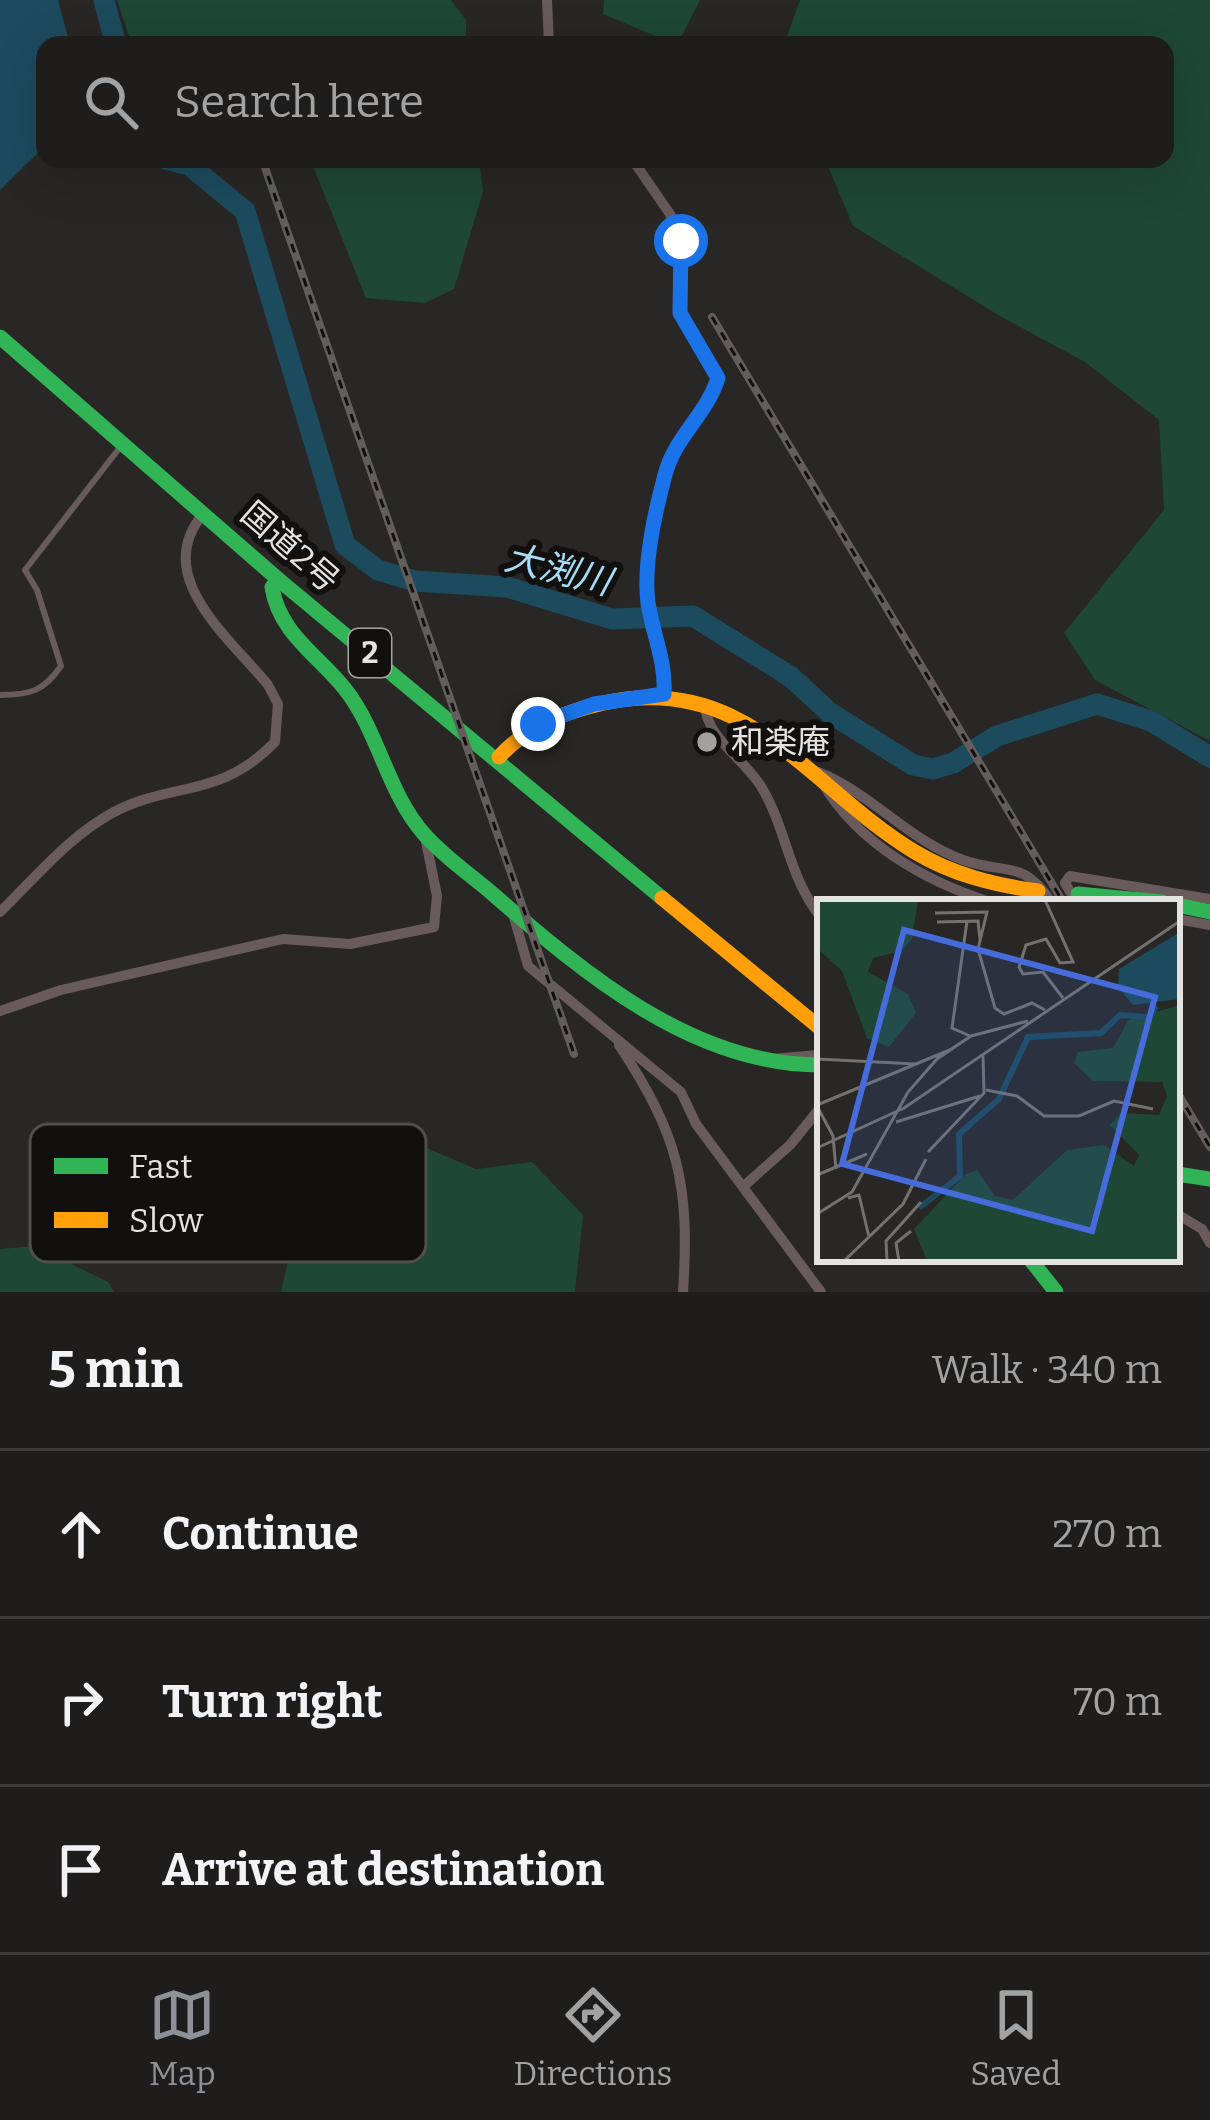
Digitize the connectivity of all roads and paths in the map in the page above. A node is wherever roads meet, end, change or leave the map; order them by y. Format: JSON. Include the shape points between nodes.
{"nodes":[{"id":1,"x":548,"y":0,"type":"edge"},
{"id":2,"x":549,"y":36,"type":"edge"},
{"id":3,"x":638,"y":168,"type":"edge"},
{"id":4,"x":0,"y":338,"type":"edge"},
{"id":5,"x":123,"y":443,"type":"junction"},
{"id":6,"x":204,"y":513,"type":"junction"},
{"id":7,"x":279,"y":580,"type":"junction"},
{"id":8,"x":664,"y":694,"type":"junction"},
{"id":9,"x":0,"y":695,"type":"edge"},
{"id":10,"x":705,"y":705,"type":"junction"},
{"id":11,"x":499,"y":758,"type":"junction"},
{"id":12,"x":815,"y":770,"type":"junction"},
{"id":13,"x":424,"y":834,"type":"junction"},
{"id":14,"x":944,"y":886,"type":"junction"},
{"id":15,"x":1044,"y":896,"type":"edge"},
{"id":16,"x":1077,"y":898,"type":"edge"},
{"id":17,"x":943,"y":899,"type":"edge"},
{"id":18,"x":981,"y":899,"type":"edge"},
{"id":19,"x":1210,"y":899,"type":"edge"},
{"id":20,"x":1180,"y":905,"type":"edge"},
{"id":21,"x":512,"y":910,"type":"junction"},
{"id":22,"x":0,"y":912,"type":"edge"},
{"id":23,"x":817,"y":912,"type":"edge"},
{"id":24,"x":1210,"y":912,"type":"edge"},
{"id":25,"x":1180,"y":920,"type":"edge"},
{"id":26,"x":1210,"y":925,"type":"edge"},
{"id":27,"x":0,"y":1011,"type":"edge"},
{"id":28,"x":817,"y":1025,"type":"edge"},
{"id":29,"x":610,"y":1033,"type":"junction"},
{"id":30,"x":817,"y":1060,"type":"edge"},
{"id":31,"x":817,"y":1112,"type":"edge"},
{"id":32,"x":1184,"y":1175,"type":"edge"},
{"id":33,"x":1210,"y":1179,"type":"edge"},
{"id":34,"x":746,"y":1185,"type":"junction"},
{"id":35,"x":1180,"y":1216,"type":"edge"},
{"id":36,"x":1210,"y":1243,"type":"edge"},
{"id":37,"x":1032,"y":1262,"type":"edge"},
{"id":38,"x":683,"y":1292,"type":"edge"},
{"id":39,"x":820,"y":1292,"type":"edge"},
{"id":40,"x":1057,"y":1292,"type":"edge"}],
"edges":[{"from":1,"to":2,"type":"street"},
{"from":3,"to":8,"type":"street","via":[[681,241],[680,313],[718,378],[666,471],[654,533],[649,609],[666,667]]},
{"from":4,"to":5,"type":"main road","name":"国道2号","number":"2"},
{"from":5,"to":6,"type":"main road","name":"国道2号","number":"2"},
{"from":5,"to":9,"type":"lane","via":[[25,570],[61,666],[31,694]]},
{"from":6,"to":7,"type":"main road","name":"国道2号","number":"2"},
{"from":6,"to":22,"type":"street","via":[[184,545],[187,585],[268,686],[278,704],[275,742],[216,784],[118,810],[77,835]]},
{"from":7,"to":11,"type":"main road","name":"国道2号","number":"2"},
{"from":7,"to":13,"type":"main road","via":[[274,607],[347,692]]},
{"from":8,"to":10,"type":"main road"},
{"from":8,"to":11,"type":"main road","via":[[551,719]]},
{"from":10,"to":12,"type":"main road","via":[[764,729]]},
{"from":10,"to":23,"type":"street","via":[[709,726],[761,787]]},
{"from":11,"to":28,"type":"main road","name":"国道2号","number":"2"},
{"from":12,"to":14,"type":"street","via":[[832,800],[877,844]]},
{"from":12,"to":15,"type":"main road","via":[[937,865]]},
{"from":13,"to":21,"type":"main road"},
{"from":13,"to":27,"type":"street","via":[[434,927],[350,944],[283,939]]},
{"from":14,"to":17,"type":"street"},
{"from":14,"to":18,"type":"street"},
{"from":16,"to":19,"type":"street","via":[[1065,884],[1070,876]]},
{"from":20,"to":24,"type":"main road"},
{"from":21,"to":29,"type":"street","via":[[529,965]]},
{"from":21,"to":30,"type":"main road","via":[[578,968],[678,1029],[763,1061]]},
{"from":25,"to":26,"type":"street"},
{"from":29,"to":34,"type":"street","via":[[681,1092],[695,1124]]},
{"from":29,"to":38,"type":"street","via":[[676,1148],[687,1221]]},
{"from":31,"to":34,"type":"street"},
{"from":32,"to":33,"type":"main road"},
{"from":34,"to":39,"type":"street"},
{"from":35,"to":36,"type":"street"},
{"from":37,"to":40,"type":"main road"}]}
